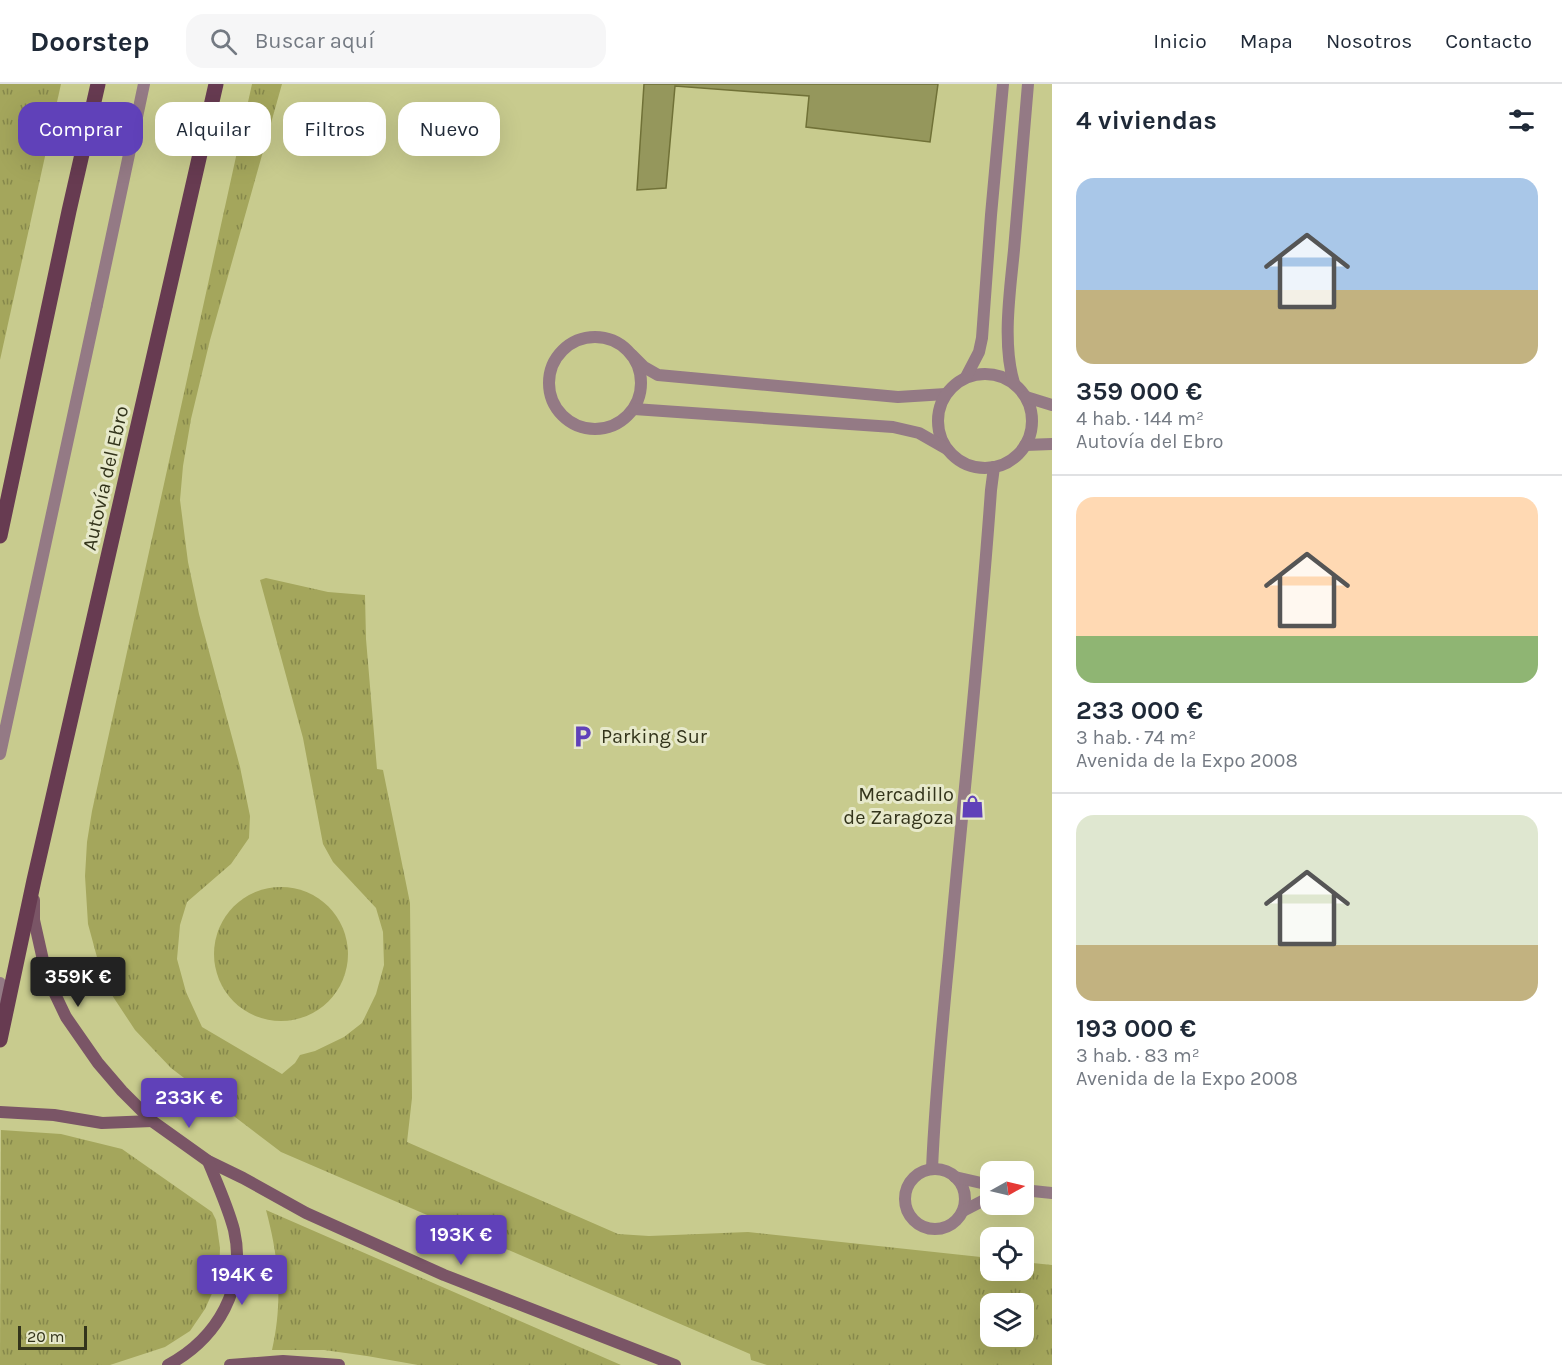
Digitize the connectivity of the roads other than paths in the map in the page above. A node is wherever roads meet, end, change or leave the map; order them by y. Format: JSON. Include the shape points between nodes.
{"nodes":[{"id":1,"x":98,"y":84,"type":"edge"},
{"id":2,"x":144,"y":84,"type":"edge"},
{"id":3,"x":216,"y":84,"type":"edge"},
{"id":4,"x":1003,"y":84,"type":"edge"},
{"id":5,"x":1028,"y":84,"type":"edge"},
{"id":6,"x":632,"y":355,"type":"junction"},
{"id":7,"x":966,"y":377,"type":"junction"},
{"id":8,"x":1014,"y":383,"type":"junction"},
{"id":9,"x":946,"y":394,"type":"junction"},
{"id":10,"x":1026,"y":397,"type":"junction"},
{"id":11,"x":1052,"y":405,"type":"edge"},
{"id":12,"x":634,"y":409,"type":"junction"},
{"id":13,"x":1052,"y":444,"type":"edge"},
{"id":14,"x":1025,"y":445,"type":"junction"},
{"id":15,"x":947,"y":449,"type":"junction"},
{"id":16,"x":994,"y":467,"type":"junction"},
{"id":17,"x":0,"y":536,"type":"edge"},
{"id":18,"x":0,"y":754,"type":"edge"},
{"id":19,"x":34,"y":880,"type":"junction"},
{"id":20,"x":0,"y":983,"type":"edge"},
{"id":21,"x":6,"y":1013,"type":"junction"},
{"id":22,"x":0,"y":1040,"type":"edge"},
{"id":23,"x":0,"y":1112,"type":"edge"},
{"id":24,"x":152,"y":1121,"type":"junction"},
{"id":25,"x":208,"y":1161,"type":"junction"},
{"id":26,"x":932,"y":1169,"type":"junction"},
{"id":27,"x":955,"y":1177,"type":"junction"},
{"id":28,"x":980,"y":1183,"type":"edge"},
{"id":29,"x":1034,"y":1191,"type":"edge"},
{"id":30,"x":1052,"y":1193,"type":"edge"},
{"id":31,"x":980,"y":1202,"type":"edge"},
{"id":32,"x":963,"y":1211,"type":"junction"},
{"id":33,"x":168,"y":1365,"type":"edge"},
{"id":34,"x":230,"y":1365,"type":"edge"},
{"id":35,"x":339,"y":1365,"type":"edge"},
{"id":36,"x":675,"y":1365,"type":"edge"}],
"edges":[{"from":1,"to":17,"type":"main road"},
{"from":2,"to":18,"type":"lane","bridge":true},
{"from":3,"to":19,"type":"main road","name":"Autovía del Ebro"},
{"from":4,"to":7,"type":"lane","via":[[982,338]]},
{"from":5,"to":8,"type":"lane","via":[[1007,355]]},
{"from":6,"to":9,"type":"lane","via":[[658,375],[898,397]]},
{"from":6,"to":12,"type":"lane","via":[[642,382]]},
{"from":6,"to":12,"type":"lane","via":[[614,340],[578,340],[560,352],[552,364],[549,387],[555,408],[574,425],[586,429],[610,428]]},
{"from":7,"to":8,"type":"lane","via":[[991,374]]},
{"from":7,"to":9,"type":"lane"},
{"from":8,"to":10,"type":"lane"},
{"from":9,"to":15,"type":"lane","via":[[938,422]]},
{"from":10,"to":11,"type":"lane"},
{"from":10,"to":14,"type":"lane","via":[[1032,421]]},
{"from":12,"to":15,"type":"lane","via":[[893,427],[919,433]]},
{"from":13,"to":14,"type":"lane"},
{"from":14,"to":16,"type":"lane","via":[[1008,462]]},
{"from":15,"to":16,"type":"lane","via":[[967,464]]},
{"from":16,"to":26,"type":"lane","via":[[942,1016]]},
{"from":19,"to":21,"type":"main road","name":"Autovía del Ebro"},
{"from":19,"to":24,"type":"main road","name":"Autovía del Ebro","via":[[34,920],[54,994],[98,1063]]},
{"from":20,"to":21,"type":"lane"},
{"from":21,"to":22,"type":"main road","name":"Autovía del Ebro"},
{"from":23,"to":24,"type":"main road","via":[[102,1123]]},
{"from":24,"to":25,"type":"main road","name":"Autovía del Ebro"},
{"from":25,"to":33,"type":"main road","via":[[233,1228],[235,1279],[227,1304],[208,1334]]},
{"from":25,"to":36,"type":"main road","name":"Autovía del Ebro","via":[[306,1213],[444,1275]]},
{"from":26,"to":27,"type":"lane"},
{"from":26,"to":32,"type":"lane","via":[[910,1181],[904,1198],[909,1215],[932,1230],[950,1226]]},
{"from":27,"to":28,"type":"lane"},
{"from":27,"to":32,"type":"lane","via":[[964,1193]]},
{"from":29,"to":30,"type":"lane"},
{"from":31,"to":32,"type":"lane"},
{"from":34,"to":35,"type":"main road","via":[[283,1361]]}]}
